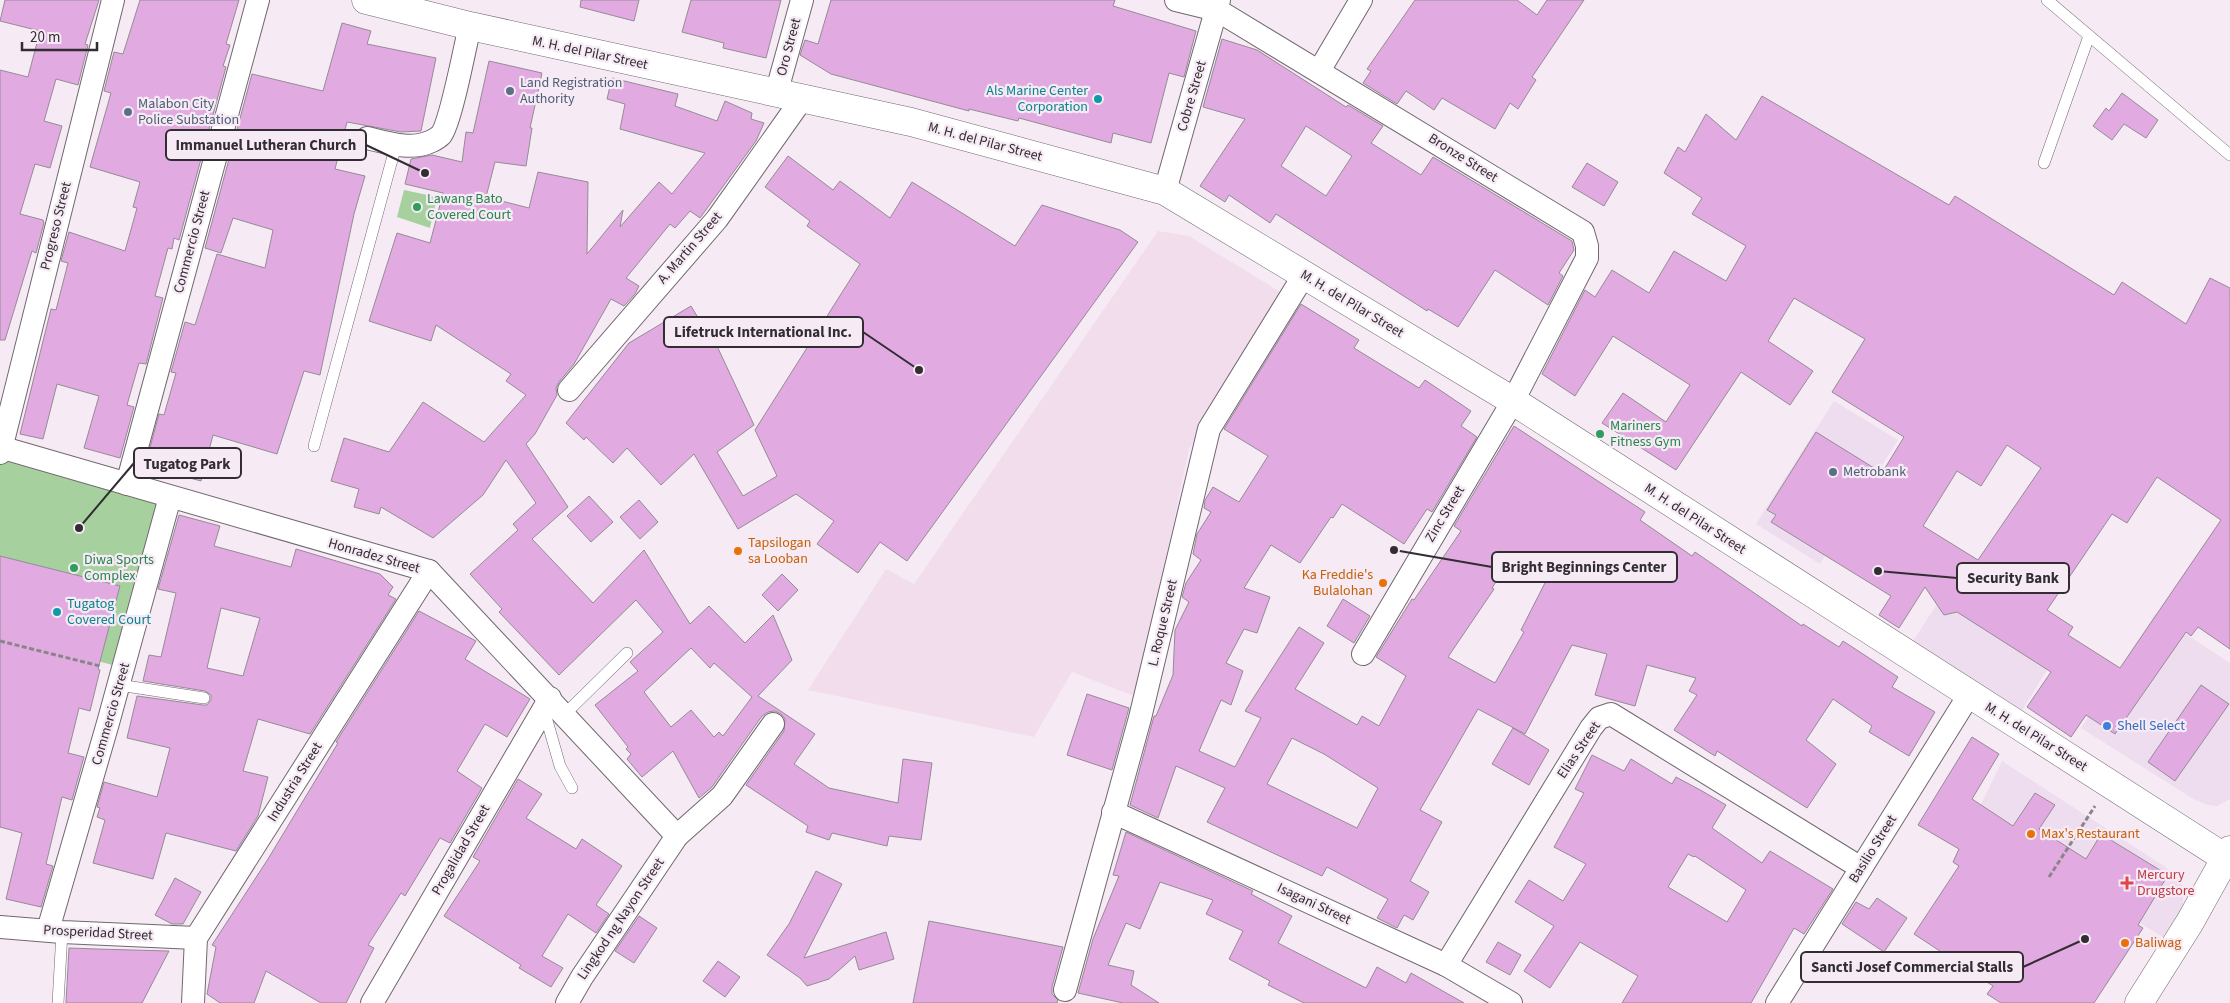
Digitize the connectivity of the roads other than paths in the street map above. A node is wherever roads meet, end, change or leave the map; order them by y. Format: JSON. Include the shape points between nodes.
{"nodes":[{"id":1,"x":112,"y":0,"type":"edge"},
{"id":2,"x":258,"y":0,"type":"edge"},
{"id":3,"x":802,"y":0,"type":"edge"},
{"id":4,"x":1176,"y":0,"type":"edge"},
{"id":5,"x":1361,"y":0,"type":"edge"},
{"id":6,"x":2047,"y":0,"type":"edge"},
{"id":7,"x":374,"y":1,"type":"edge"},
{"id":8,"x":1218,"y":5,"type":"edge"},
{"id":9,"x":470,"y":26,"type":"junction"},
{"id":10,"x":2089,"y":36,"type":"junction"},
{"id":11,"x":1319,"y":71,"type":"junction"},
{"id":12,"x":789,"y":97,"type":"junction"},
{"id":13,"x":367,"y":138,"type":"dead end"},
{"id":14,"x":396,"y":145,"type":"junction"},
{"id":15,"x":2230,"y":155,"type":"edge"},
{"id":16,"x":2044,"y":163,"type":"dead end"},
{"id":17,"x":1165,"y":191,"type":"junction"},
{"id":18,"x":1304,"y":275,"type":"junction"},
{"id":19,"x":569,"y":390,"type":"dead end"},
{"id":20,"x":1512,"y":401,"type":"junction"},
{"id":21,"x":314,"y":446,"type":"dead end"},
{"id":22,"x":0,"y":449,"type":"edge"},
{"id":23,"x":127,"y":484,"type":"junction"},
{"id":24,"x":170,"y":497,"type":"junction"},
{"id":25,"x":429,"y":572,"type":"junction"},
{"id":26,"x":627,"y":653,"type":"dead end"},
{"id":27,"x":1363,"y":654,"type":"dead end"},
{"id":28,"x":121,"y":678,"type":"junction"},
{"id":29,"x":1969,"y":695,"type":"junction"},
{"id":30,"x":204,"y":698,"type":"dead end"},
{"id":31,"x":546,"y":703,"type":"junction"},
{"id":32,"x":565,"y":714,"type":"junction"},
{"id":33,"x":773,"y":724,"type":"dead end"},
{"id":34,"x":572,"y":788,"type":"dead end"},
{"id":35,"x":1113,"y":812,"type":"junction"},
{"id":36,"x":677,"y":836,"type":"junction"},
{"id":37,"x":2228,"y":856,"type":"edge"},
{"id":38,"x":1861,"y":868,"type":"junction"},
{"id":39,"x":0,"y":927,"type":"edge"},
{"id":40,"x":55,"y":931,"type":"junction"},
{"id":41,"x":196,"y":938,"type":"junction"},
{"id":42,"x":1446,"y":965,"type":"junction"},
{"id":43,"x":1065,"y":990,"type":"dead end"},
{"id":44,"x":58,"y":1003,"type":"edge"},
{"id":45,"x":193,"y":1003,"type":"edge"},
{"id":46,"x":372,"y":1003,"type":"edge"},
{"id":47,"x":567,"y":1003,"type":"edge"},
{"id":48,"x":1511,"y":1003,"type":"edge"},
{"id":49,"x":1777,"y":1003,"type":"edge"},
{"id":50,"x":2139,"y":1003,"type":"edge"}],
"edges":[{"from":1,"to":22,"type":"street","name":"Progreso Street"},
{"from":2,"to":23,"type":"street","name":"Commercio Street"},
{"from":3,"to":12,"type":"street","name":"Oro Street"},
{"from":4,"to":8,"type":"street","name":"Bronze Street"},
{"from":5,"to":11,"type":"street"},
{"from":6,"to":10,"type":"lane"},
{"from":7,"to":9,"type":"main road","name":"M. H. del Pilar Street"},
{"from":8,"to":11,"type":"street","name":"Bronze Street"},
{"from":8,"to":17,"type":"street","name":"Cobre Street"},
{"from":9,"to":12,"type":"main road","name":"M. H. del Pilar Street"},
{"from":9,"to":14,"type":"street","via":[[448,118],[441,134],[417,146]]},
{"from":10,"to":15,"type":"lane"},
{"from":10,"to":16,"type":"lane"},
{"from":11,"to":20,"type":"street","name":"Bronze Street","via":[[1583,232],[1588,246],[1587,258]]},
{"from":12,"to":17,"type":"main road","name":"M. H. del Pilar Street","via":[[911,122]]},
{"from":12,"to":19,"type":"street","name":"A. Martin Street","via":[[717,218]]},
{"from":13,"to":14,"type":"street"},
{"from":14,"to":21,"type":"lane"},
{"from":17,"to":18,"type":"main road","name":"M. H. del Pilar Street"},
{"from":18,"to":20,"type":"main road","name":"M. H. del Pilar Street"},
{"from":18,"to":35,"type":"street","name":"L. Roque Street","via":[[1210,429],[1140,718]]},
{"from":20,"to":27,"type":"street","name":"Zinc Street"},
{"from":20,"to":29,"type":"main road","name":"M. H. del Pilar Street"},
{"from":22,"to":23,"type":"street","name":"Honradez Street"},
{"from":23,"to":24,"type":"street","name":"Honradez Street"},
{"from":24,"to":25,"type":"street","name":"Honradez Street"},
{"from":24,"to":28,"type":"street","name":"Commercio Street"},
{"from":25,"to":31,"type":"street","name":"Honradez Street"},
{"from":25,"to":41,"type":"street","name":"Industria Street"},
{"from":26,"to":32,"type":"lane"},
{"from":28,"to":30,"type":"lane"},
{"from":28,"to":40,"type":"street","name":"Commercio Street"},
{"from":29,"to":37,"type":"main road","name":"M. H. del Pilar Street"},
{"from":29,"to":38,"type":"street","name":"Basilio Street"},
{"from":31,"to":32,"type":"street","name":"Honradez Street"},
{"from":31,"to":34,"type":"lane","via":[[560,766]]},
{"from":31,"to":46,"type":"street","name":"Progalidad Street"},
{"from":32,"to":36,"type":"street","name":"Honradez Street"},
{"from":33,"to":36,"type":"street","via":[[722,796]]},
{"from":35,"to":42,"type":"street","name":"Isagani Street"},
{"from":35,"to":43,"type":"street","name":"L. Roque Street"},
{"from":36,"to":47,"type":"street","name":"Lingkod ng Nayon Street"},
{"from":37,"to":50,"type":"main road"},
{"from":38,"to":42,"type":"street","name":"Elias Street","via":[[1611,714],[1599,718],[1591,728]]},
{"from":38,"to":49,"type":"street","name":"Basilio Street"},
{"from":39,"to":40,"type":"street","name":"Prosperidad Street"},
{"from":40,"to":41,"type":"street","name":"Prosperidad Street"},
{"from":40,"to":44,"type":"lane"},
{"from":41,"to":45,"type":"street","name":"Industria Street"},
{"from":42,"to":48,"type":"street","name":"Isagani Street"}]}
